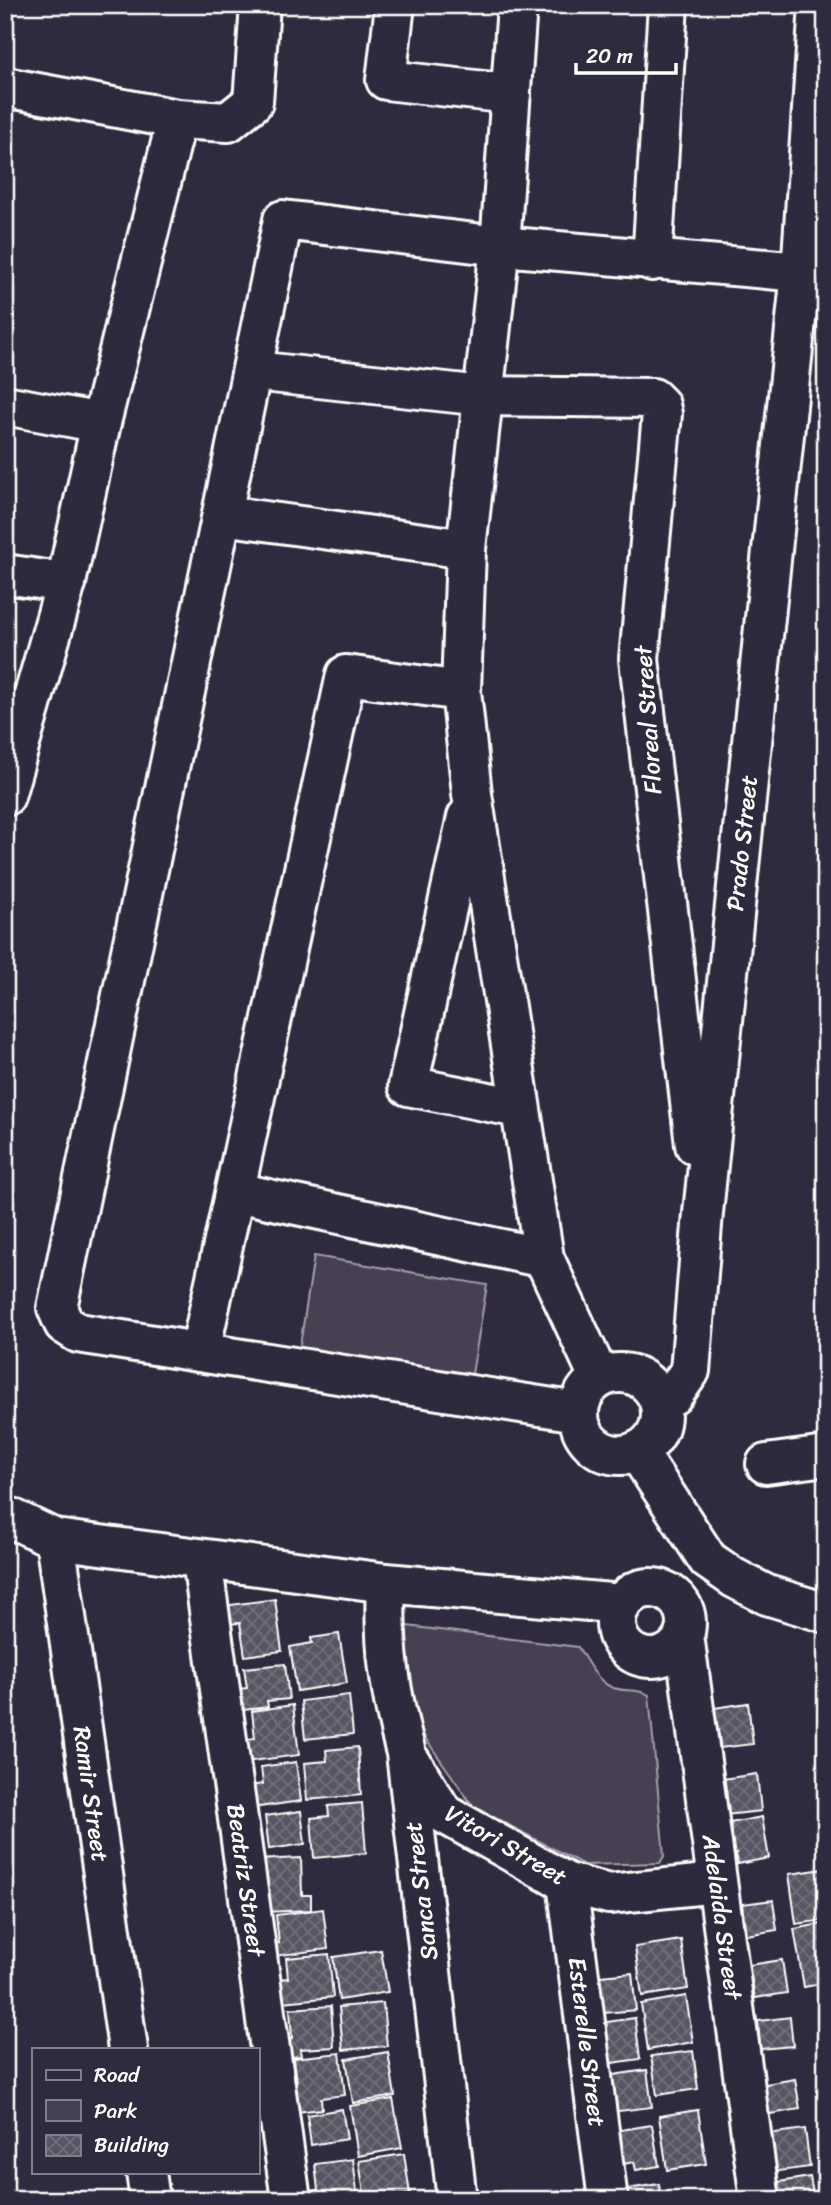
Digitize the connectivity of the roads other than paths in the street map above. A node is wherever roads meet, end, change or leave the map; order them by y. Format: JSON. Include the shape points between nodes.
{"nodes":[{"id":1,"x":260,"y":5,"type":"edge"},
{"id":2,"x":395,"y":5,"type":"edge"},
{"id":3,"x":517,"y":5,"type":"edge"},
{"id":4,"x":668,"y":5,"type":"edge"},
{"id":5,"x":819,"y":5,"type":"edge"},
{"id":6,"x":5,"y":87,"type":"edge"},
{"id":7,"x":511,"y":94,"type":"junction"},
{"id":8,"x":177,"y":119,"type":"junction"},
{"id":9,"x":500,"y":246,"type":"junction"},
{"id":10,"x":652,"y":261,"type":"junction"},
{"id":11,"x":801,"y":272,"type":"junction"},
{"id":12,"x":254,"y":371,"type":"junction"},
{"id":13,"x":483,"y":396,"type":"junction"},
{"id":14,"x":5,"y":405,"type":"edge"},
{"id":15,"x":101,"y":423,"type":"junction"},
{"id":16,"x":222,"y":515,"type":"junction"},
{"id":17,"x":466,"y":549,"type":"junction"},
{"id":18,"x":5,"y":574,"type":"edge"},
{"id":19,"x":66,"y":583,"type":"junction"},
{"id":20,"x":461,"y":691,"type":"junction"},
{"id":21,"x":472,"y":794,"type":"junction"},
{"id":22,"x":5,"y":796,"type":"edge"},
{"id":23,"x":519,"y":1108,"type":"junction"},
{"id":24,"x":236,"y":1192,"type":"junction"},
{"id":25,"x":703,"y":1213,"type":"junction"},
{"id":26,"x":544,"y":1258,"type":"junction"},
{"id":27,"x":200,"y":1352,"type":"junction"},
{"id":28,"x":599,"y":1377,"type":"junction"},
{"id":29,"x":659,"y":1401,"type":"junction"},
{"id":30,"x":578,"y":1412,"type":"junction"},
{"id":31,"x":637,"y":1451,"type":"junction"},
{"id":32,"x":826,"y":1456,"type":"edge"},
{"id":33,"x":766,"y":1464,"type":"dead end"},
{"id":34,"x":9,"y":1527,"type":"edge"},
{"id":35,"x":55,"y":1539,"type":"junction"},
{"id":36,"x":202,"y":1560,"type":"junction"},
{"id":37,"x":708,"y":1560,"type":"junction"},
{"id":38,"x":386,"y":1583,"type":"junction"},
{"id":39,"x":622,"y":1604,"type":"junction"},
{"id":40,"x":826,"y":1613,"type":"edge"},
{"id":41,"x":680,"y":1617,"type":"junction"},
{"id":42,"x":406,"y":1753,"type":"junction"},
{"id":43,"x":567,"y":1883,"type":"junction"},
{"id":44,"x":717,"y":1883,"type":"junction"},
{"id":45,"x":128,"y":2048,"type":"edge"},
{"id":46,"x":146,"y":2174,"type":"edge"},
{"id":47,"x":150,"y":2200,"type":"edge"},
{"id":48,"x":291,"y":2200,"type":"edge"},
{"id":49,"x":457,"y":2200,"type":"edge"},
{"id":50,"x":608,"y":2200,"type":"edge"},
{"id":51,"x":760,"y":2200,"type":"edge"}],
"edges":[{"from":1,"to":8,"type":"street","via":[[253,102],[229,122]]},
{"from":2,"to":7,"type":"street","via":[[386,80]]},
{"from":3,"to":7,"type":"street"},
{"from":4,"to":10,"type":"street"},
{"from":5,"to":11,"type":"street","name":"Prado Street"},
{"from":6,"to":8,"type":"street"},
{"from":7,"to":9,"type":"street"},
{"from":8,"to":15,"type":"street"},
{"from":9,"to":10,"type":"street"},
{"from":9,"to":12,"type":"street","via":[[284,220]]},
{"from":9,"to":13,"type":"street"},
{"from":10,"to":11,"type":"street"},
{"from":11,"to":25,"type":"street","name":"Prado Street"},
{"from":12,"to":13,"type":"street","name":"Floreal Street"},
{"from":12,"to":16,"type":"street"},
{"from":13,"to":17,"type":"street"},
{"from":13,"to":25,"type":"street","name":"Floreal Street","via":[[653,398],[660,405],[639,659]]},
{"from":14,"to":15,"type":"street"},
{"from":15,"to":19,"type":"street"},
{"from":16,"to":17,"type":"street"},
{"from":16,"to":27,"type":"street","via":[[57,1308],[64,1324],[78,1332]]},
{"from":17,"to":20,"type":"street"},
{"from":18,"to":19,"type":"street"},
{"from":19,"to":22,"type":"street"},
{"from":20,"to":21,"type":"street"},
{"from":20,"to":24,"type":"street","via":[[346,675]]},
{"from":21,"to":23,"type":"street"},
{"from":21,"to":23,"type":"street","via":[[408,1086]]},
{"from":23,"to":26,"type":"street"},
{"from":24,"to":26,"type":"street"},
{"from":24,"to":27,"type":"street"},
{"from":25,"to":29,"type":"street","name":"Prado Street","via":[[690,1371],[673,1395]]},
{"from":26,"to":28,"type":"street"},
{"from":27,"to":30,"type":"street"},
{"from":28,"to":29,"type":"street","via":[[613,1372],[642,1378]]},
{"from":28,"to":30,"type":"street","via":[[588,1386]]},
{"from":29,"to":31,"type":"street","via":[[658,1430]]},
{"from":30,"to":31,"type":"street","via":[[585,1438],[595,1447],[607,1454]]},
{"from":31,"to":37,"type":"street"},
{"from":32,"to":33,"type":"street"},
{"from":34,"to":35,"type":"street"},
{"from":35,"to":36,"type":"street"},
{"from":35,"to":45,"type":"street","name":"Ramir Street"},
{"from":36,"to":38,"type":"street"},
{"from":36,"to":48,"type":"street","name":"Beatriz Street"},
{"from":37,"to":40,"type":"street","via":[[767,1595]]},
{"from":37,"to":41,"type":"street"},
{"from":38,"to":39,"type":"street"},
{"from":38,"to":42,"type":"street","name":"Sanca Street","via":[[384,1636],[393,1706]]},
{"from":39,"to":41,"type":"street","via":[[636,1592],[653,1588]]},
{"from":39,"to":41,"type":"street","via":[[617,1615],[620,1638],[647,1658],[670,1653]]},
{"from":41,"to":44,"type":"street","name":"Adelaida Street"},
{"from":42,"to":43,"type":"street","name":"Vitori Street","via":[[443,1814]]},
{"from":42,"to":49,"type":"street","name":"Sanca Street"},
{"from":43,"to":44,"type":"street","name":"Vitori Street","via":[[609,1894]]},
{"from":43,"to":50,"type":"street","name":"Esterelle Street"},
{"from":44,"to":51,"type":"street","name":"Adelaida Street"},
{"from":46,"to":47,"type":"street"}]}
